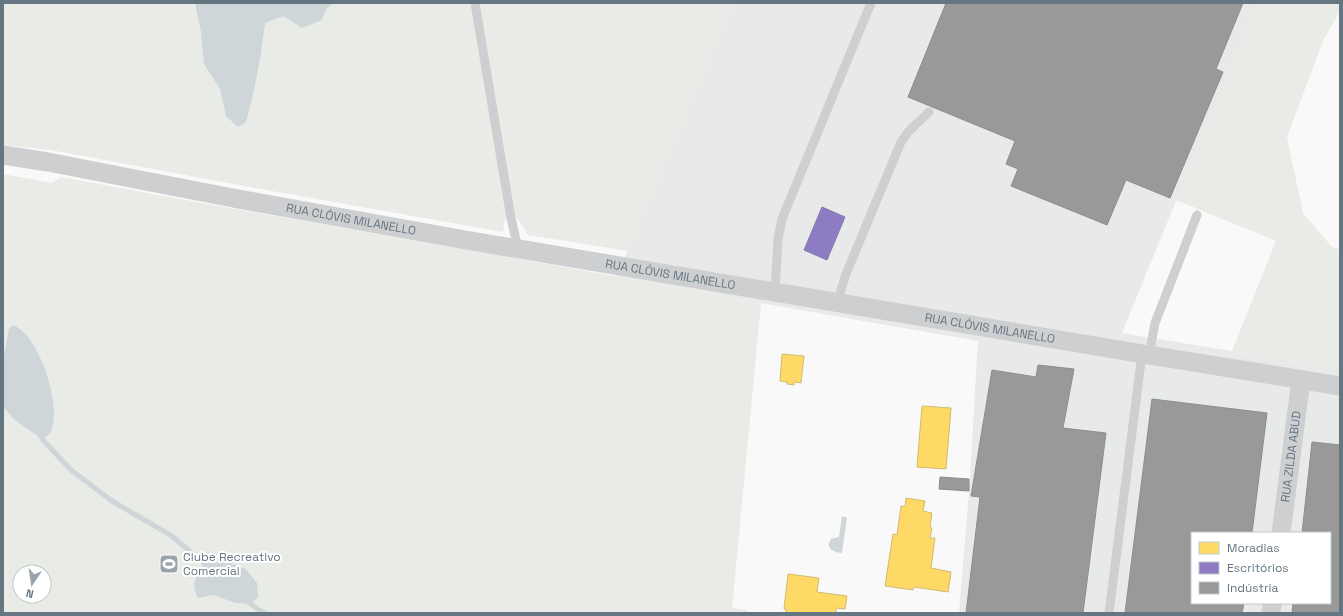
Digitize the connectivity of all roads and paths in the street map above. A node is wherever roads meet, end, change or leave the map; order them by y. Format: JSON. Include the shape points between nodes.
{"nodes":[{"id":1,"x":475,"y":3,"type":"edge"},
{"id":2,"x":871,"y":3,"type":"edge"},
{"id":3,"x":929,"y":112,"type":"dead end"},
{"id":4,"x":3,"y":156,"type":"edge"},
{"id":5,"x":1197,"y":215,"type":"dead end"},
{"id":6,"x":518,"y":249,"type":"junction"},
{"id":7,"x":775,"y":292,"type":"junction"},
{"id":8,"x":837,"y":303,"type":"junction"},
{"id":9,"x":1146,"y":355,"type":"junction"},
{"id":10,"x":1301,"y":380,"type":"junction"},
{"id":11,"x":1340,"y":386,"type":"edge"},
{"id":12,"x":1281,"y":532,"type":"edge"},
{"id":13,"x":1110,"y":613,"type":"edge"}],
"edges":[{"from":1,"to":6,"type":"lane"},
{"from":2,"to":7,"type":"lane","via":[[782,220],[778,239]]},
{"from":3,"to":8,"type":"lane","via":[[901,142],[846,274]]},
{"from":4,"to":6,"type":"street","name":"RUA CLÓVIS MILANELLO","via":[[48,162]]},
{"from":5,"to":9,"type":"lane","via":[[1155,323]]},
{"from":6,"to":7,"type":"street","name":"RUA CLÓVIS MILANELLO"},
{"from":7,"to":8,"type":"street","name":"RUA CLÓVIS MILANELLO"},
{"from":8,"to":9,"type":"street","name":"RUA CLÓVIS MILANELLO"},
{"from":9,"to":10,"type":"street","name":"RUA CLÓVIS MILANELLO"},
{"from":9,"to":13,"type":"lane"},
{"from":10,"to":11,"type":"street","name":"RUA CLÓVIS MILANELLO"},
{"from":10,"to":12,"type":"street","name":"RUA ZILDA ABUD"}]}
